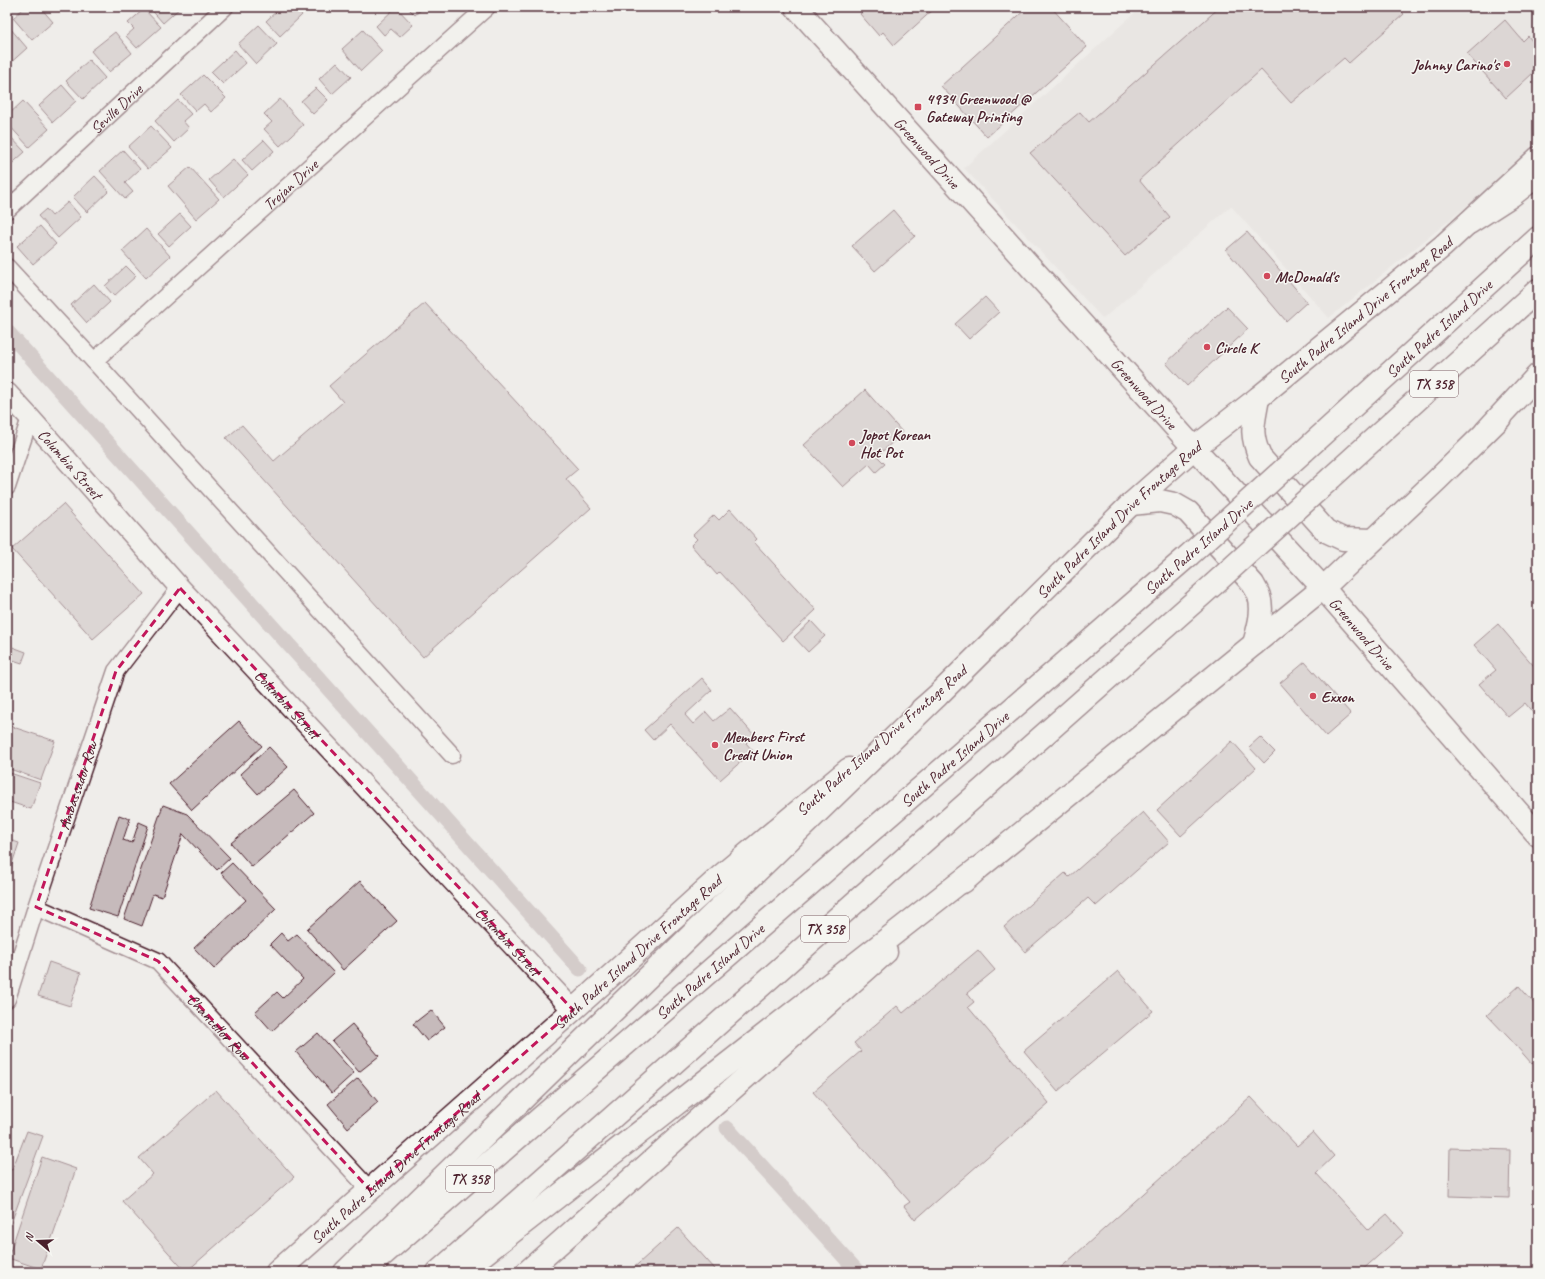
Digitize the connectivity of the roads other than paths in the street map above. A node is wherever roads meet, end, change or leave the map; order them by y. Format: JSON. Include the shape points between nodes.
{"nodes":[{"id":1,"x":225,"y":7,"type":"edge"},
{"id":2,"x":487,"y":7,"type":"edge"},
{"id":3,"x":796,"y":7,"type":"edge"},
{"id":4,"x":1538,"y":158,"type":"edge"},
{"id":5,"x":1538,"y":175,"type":"edge"},
{"id":6,"x":7,"y":210,"type":"edge"},
{"id":7,"x":1469,"y":223,"type":"junction"},
{"id":8,"x":1538,"y":238,"type":"edge"},
{"id":9,"x":7,"y":267,"type":"edge"},
{"id":10,"x":1538,"y":290,"type":"edge"},
{"id":11,"x":94,"y":361,"type":"junction"},
{"id":12,"x":1538,"y":374,"type":"edge"},
{"id":13,"x":1538,"y":383,"type":"edge"},
{"id":14,"x":7,"y":393,"type":"edge"},
{"id":15,"x":1258,"y":398,"type":"junction"},
{"id":16,"x":30,"y":418,"type":"junction"},
{"id":17,"x":1486,"y":431,"type":"junction"},
{"id":18,"x":1194,"y":448,"type":"junction"},
{"id":19,"x":7,"y":487,"type":"edge"},
{"id":20,"x":1131,"y":504,"type":"junction"},
{"id":21,"x":1373,"y":540,"type":"junction"},
{"id":22,"x":180,"y":588,"type":"junction"},
{"id":23,"x":1323,"y":588,"type":"junction"},
{"id":24,"x":1254,"y":644,"type":"junction"},
{"id":25,"x":937,"y":696,"type":"junction"},
{"id":26,"x":452,"y":755,"type":"dead end"},
{"id":27,"x":1538,"y":834,"type":"edge"},
{"id":28,"x":977,"y":869,"type":"junction"},
{"id":29,"x":36,"y":907,"type":"junction"},
{"id":30,"x":7,"y":999,"type":"edge"},
{"id":31,"x":573,"y":1010,"type":"junction"},
{"id":32,"x":370,"y":1190,"type":"junction"},
{"id":33,"x":277,"y":1272,"type":"edge"},
{"id":34,"x":345,"y":1272,"type":"edge"},
{"id":35,"x":363,"y":1272,"type":"edge"},
{"id":36,"x":438,"y":1272,"type":"edge"},
{"id":37,"x":461,"y":1272,"type":"edge"},
{"id":38,"x":527,"y":1272,"type":"edge"}],
"edges":[{"from":1,"to":6,"type":"street","name":"Seville Drive"},
{"from":2,"to":11,"type":"street","name":"Trojan Drive"},
{"from":3,"to":18,"type":"main road","name":"Greenwood Drive"},
{"from":4,"to":7,"type":"main road","name":"South Padre Island Drive Frontage Road"},
{"from":5,"to":7,"type":"main road"},
{"from":7,"to":15,"type":"main road","name":"South Padre Island Drive Frontage Road"},
{"from":8,"to":35,"type":"main road","name":"South Padre Island Drive","number":"TX 358","bridge":true,"via":[[1188,556]]},
{"from":9,"to":11,"type":"street"},
{"from":10,"to":36,"type":"main road","number":"TX 358","bridge":true,"via":[[1213,585]]},
{"from":11,"to":26,"type":"street"},
{"from":12,"to":17,"type":"main road"},
{"from":13,"to":17,"type":"main road"},
{"from":14,"to":16,"type":"street","name":"Columbia Street"},
{"from":15,"to":18,"type":"main road","name":"South Padre Island Drive Frontage Road"},
{"from":15,"to":21,"type":"main road","via":[[1252,430],[1260,457],[1326,531],[1343,539]]},
{"from":16,"to":19,"type":"street"},
{"from":16,"to":22,"type":"street","name":"Columbia Street"},
{"from":17,"to":21,"type":"main road"},
{"from":18,"to":20,"type":"main road","name":"South Padre Island Drive Frontage Road"},
{"from":18,"to":23,"type":"main road","name":"Greenwood Drive"},
{"from":20,"to":24,"type":"main road","via":[[1160,501],[1174,504],[1188,512],[1253,584],[1259,595],[1261,610]]},
{"from":20,"to":25,"type":"main road","name":"South Padre Island Drive Frontage Road"},
{"from":21,"to":23,"type":"main road"},
{"from":22,"to":29,"type":"street","name":"Ambassador Row","via":[[116,671]]},
{"from":22,"to":31,"type":"street","name":"Columbia Street"},
{"from":23,"to":24,"type":"main road"},
{"from":23,"to":27,"type":"main road","name":"Greenwood Drive"},
{"from":24,"to":28,"type":"main road"},
{"from":25,"to":31,"type":"main road","name":"South Padre Island Drive Frontage Road","via":[[722,875]]},
{"from":25,"to":34,"type":"main road"},
{"from":28,"to":37,"type":"main road"},
{"from":28,"to":38,"type":"main road"},
{"from":29,"to":30,"type":"street","name":"Ambassador Row"},
{"from":29,"to":32,"type":"street","name":"Chancellor Row","via":[[158,960]]},
{"from":31,"to":32,"type":"main road","name":"South Padre Island Drive Frontage Road"},
{"from":32,"to":33,"type":"main road","name":"South Padre Island Drive Frontage Road"}]}
